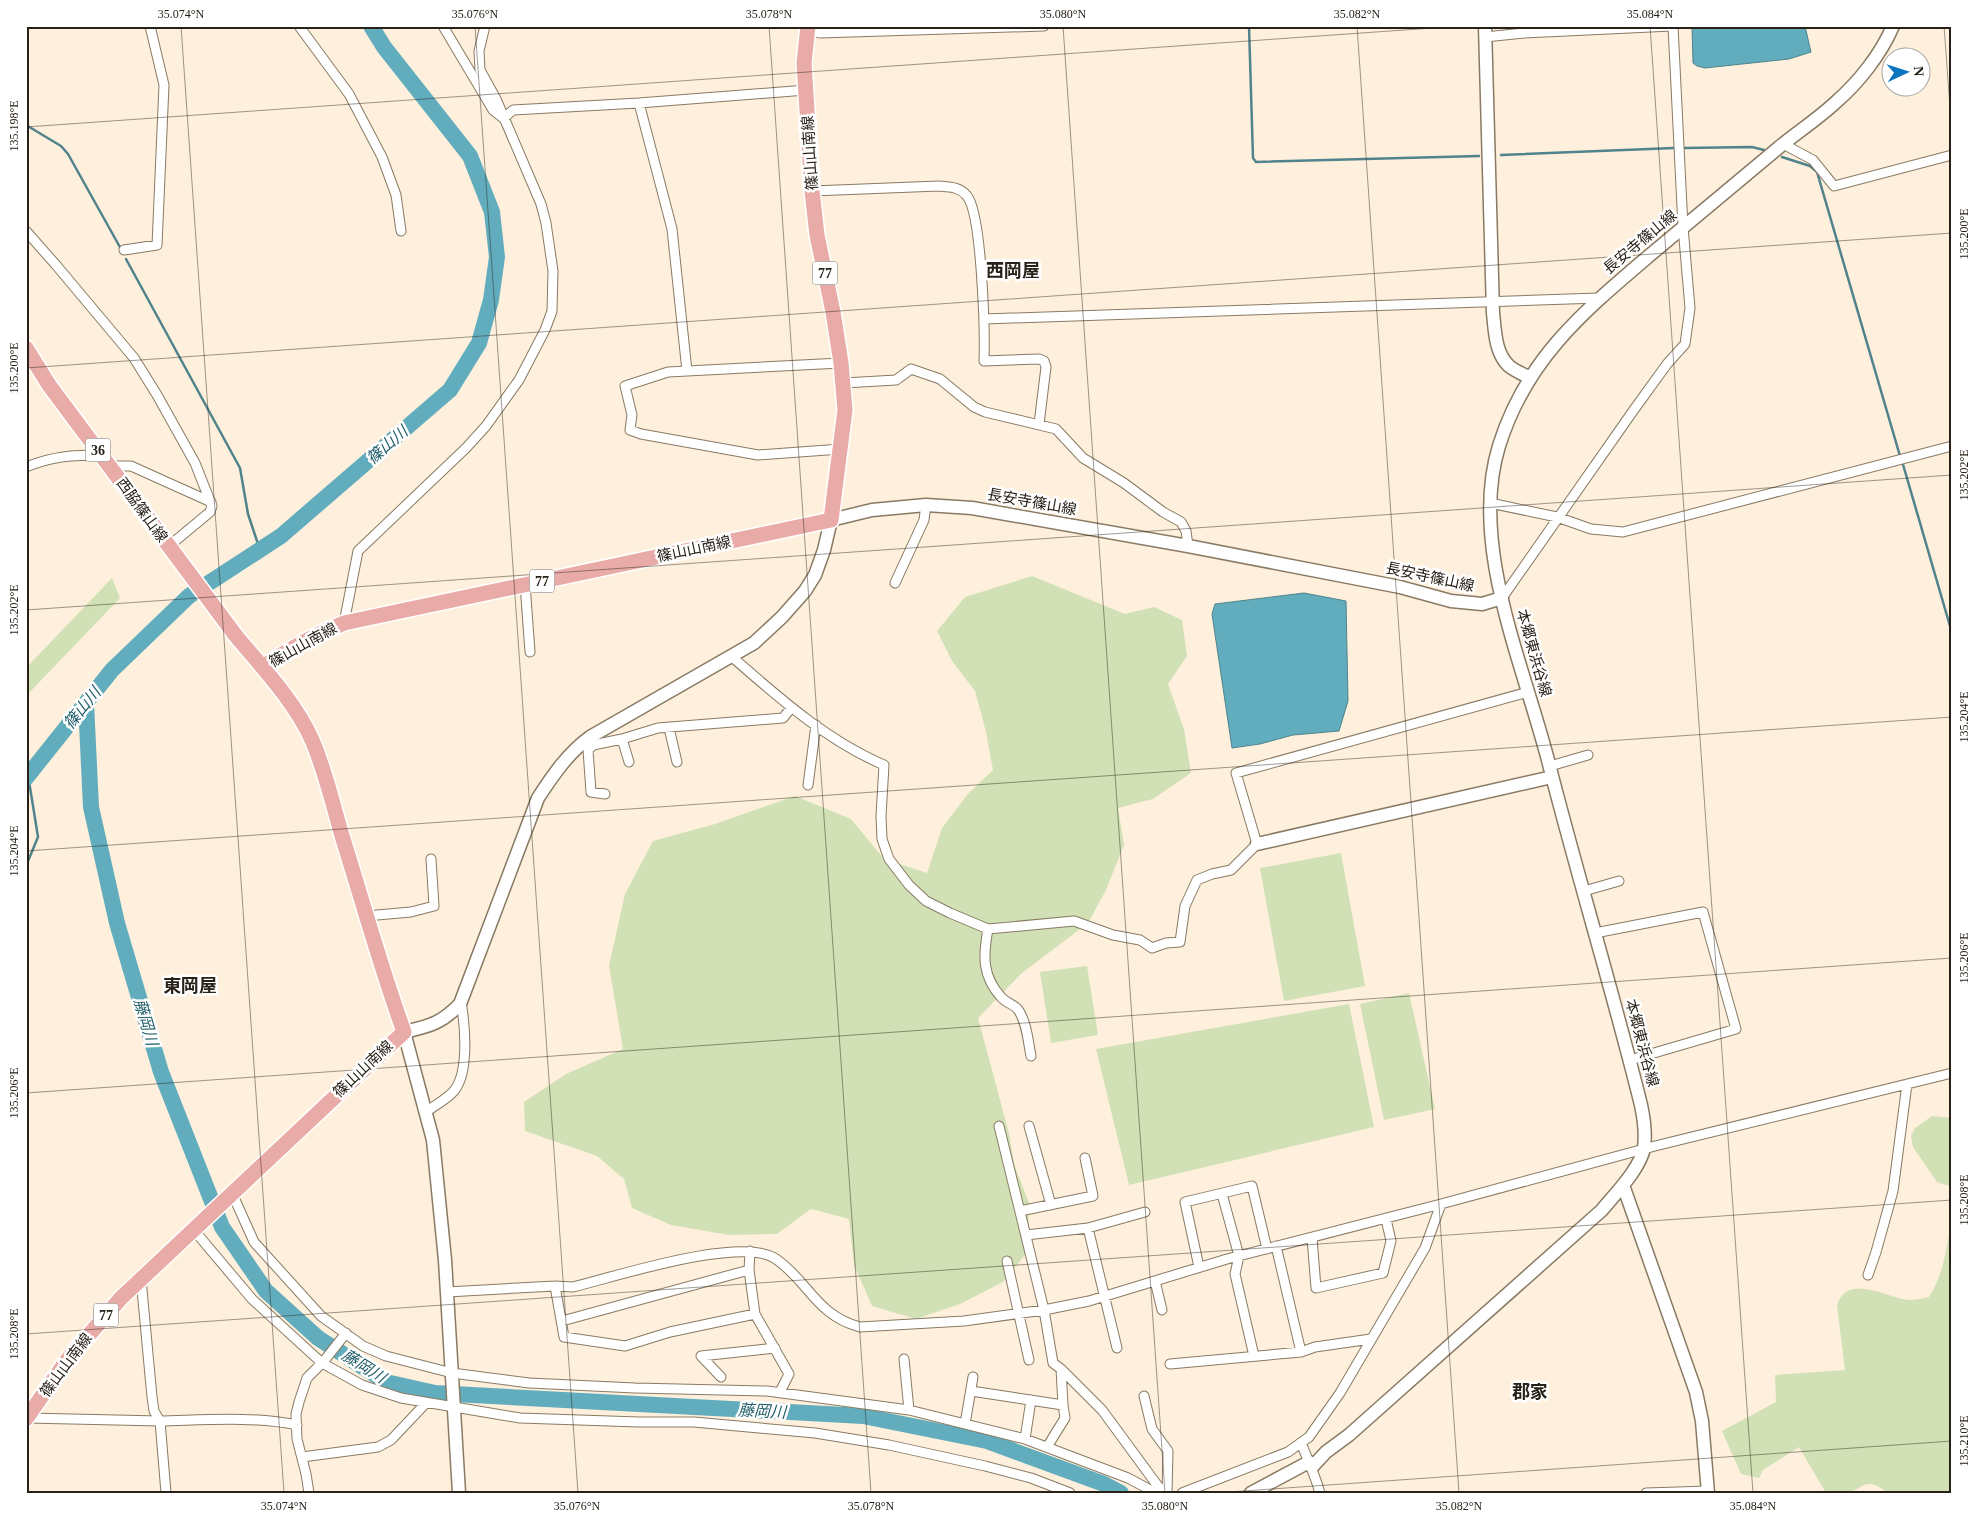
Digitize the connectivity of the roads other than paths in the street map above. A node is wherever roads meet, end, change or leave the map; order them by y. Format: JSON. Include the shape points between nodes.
{"nodes":[{"id":1,"x":150,"y":26,"type":"edge"},
{"id":2,"x":298,"y":26,"type":"edge"},
{"id":3,"x":443,"y":26,"type":"edge"},
{"id":4,"x":485,"y":26,"type":"edge"},
{"id":5,"x":1044,"y":26,"type":"edge"},
{"id":6,"x":1672,"y":26,"type":"edge"},
{"id":7,"x":1893,"y":26,"type":"edge"},
{"id":8,"x":808,"y":28,"type":"edge"},
{"id":9,"x":1485,"y":32,"type":"edge"},
{"id":10,"x":806,"y":90,"type":"junction"},
{"id":11,"x":639,"y":103,"type":"junction"},
{"id":12,"x":504,"y":118,"type":"junction"},
{"id":13,"x":1783,"y":144,"type":"junction"},
{"id":14,"x":1952,"y":155,"type":"edge"},
{"id":15,"x":812,"y":191,"type":"junction"},
{"id":16,"x":1683,"y":226,"type":"junction"},
{"id":17,"x":26,"y":231,"type":"edge"},
{"id":18,"x":402,"y":231,"type":"dead end"},
{"id":19,"x":124,"y":250,"type":"dead end"},
{"id":20,"x":1599,"y":298,"type":"junction"},
{"id":21,"x":1492,"y":303,"type":"junction"},
{"id":22,"x":985,"y":319,"type":"junction"},
{"id":23,"x":26,"y":348,"type":"edge"},
{"id":24,"x":842,"y":363,"type":"junction"},
{"id":25,"x":687,"y":371,"type":"junction"},
{"id":26,"x":1530,"y":378,"type":"junction"},
{"id":27,"x":844,"y":383,"type":"junction"},
{"id":28,"x":1039,"y":424,"type":"junction"},
{"id":29,"x":1952,"y":446,"type":"edge"},
{"id":30,"x":842,"y":449,"type":"junction"},
{"id":31,"x":106,"y":461,"type":"junction"},
{"id":32,"x":26,"y":467,"type":"edge"},
{"id":33,"x":212,"y":502,"type":"junction"},
{"id":34,"x":1490,"y":503,"type":"junction"},
{"id":35,"x":926,"y":505,"type":"junction"},
{"id":36,"x":1557,"y":517,"type":"junction"},
{"id":37,"x":831,"y":520,"type":"junction"},
{"id":38,"x":1188,"y":546,"type":"junction"},
{"id":39,"x":170,"y":548,"type":"junction"},
{"id":40,"x":895,"y":583,"type":"dead end"},
{"id":41,"x":526,"y":584,"type":"junction"},
{"id":42,"x":1502,"y":598,"type":"junction"},
{"id":43,"x":344,"y":623,"type":"junction"},
{"id":44,"x":530,"y":652,"type":"dead end"},
{"id":45,"x":731,"y":656,"type":"junction"},
{"id":46,"x":263,"y":667,"type":"junction"},
{"id":47,"x":1528,"y":692,"type":"junction"},
{"id":48,"x":791,"y":708,"type":"junction"},
{"id":49,"x":816,"y":725,"type":"junction"},
{"id":50,"x":669,"y":728,"type":"junction"},
{"id":51,"x":622,"y":739,"type":"junction"},
{"id":52,"x":592,"y":741,"type":"junction"},
{"id":53,"x":1588,"y":755,"type":"dead end"},
{"id":54,"x":629,"y":762,"type":"dead end"},
{"id":55,"x":677,"y":762,"type":"dead end"},
{"id":56,"x":1551,"y":771,"type":"junction"},
{"id":57,"x":808,"y":785,"type":"dead end"},
{"id":58,"x":604,"y":794,"type":"dead end"},
{"id":59,"x":1256,"y":844,"type":"junction"},
{"id":60,"x":431,"y":859,"type":"dead end"},
{"id":61,"x":1619,"y":881,"type":"dead end"},
{"id":62,"x":1584,"y":891,"type":"junction"},
{"id":63,"x":366,"y":916,"type":"junction"},
{"id":64,"x":988,"y":929,"type":"junction"},
{"id":65,"x":1595,"y":933,"type":"junction"},
{"id":66,"x":461,"y":1002,"type":"junction"},
{"id":67,"x":404,"y":1032,"type":"junction"},
{"id":68,"x":1030,"y":1056,"type":"dead end"},
{"id":69,"x":1630,"y":1060,"type":"junction"},
{"id":70,"x":1952,"y":1073,"type":"edge"},
{"id":71,"x":1907,"y":1084,"type":"junction"},
{"id":72,"x":426,"y":1112,"type":"junction"},
{"id":73,"x":999,"y":1126,"type":"dead end"},
{"id":74,"x":1029,"y":1126,"type":"dead end"},
{"id":75,"x":1644,"y":1150,"type":"junction"},
{"id":76,"x":1085,"y":1158,"type":"dead end"},
{"id":77,"x":1623,"y":1185,"type":"junction"},
{"id":78,"x":1222,"y":1194,"type":"junction"},
{"id":79,"x":229,"y":1195,"type":"junction"},
{"id":80,"x":1441,"y":1204,"type":"junction"},
{"id":81,"x":1051,"y":1205,"type":"junction"},
{"id":82,"x":1020,"y":1212,"type":"junction"},
{"id":83,"x":1145,"y":1212,"type":"dead end"},
{"id":84,"x":1386,"y":1219,"type":"junction"},
{"id":85,"x":197,"y":1226,"type":"junction"},
{"id":86,"x":1088,"y":1228,"type":"junction"},
{"id":87,"x":1026,"y":1235,"type":"junction"},
{"id":88,"x":1312,"y":1238,"type":"junction"},
{"id":89,"x":1272,"y":1248,"type":"junction"},
{"id":90,"x":750,"y":1251,"type":"junction"},
{"id":91,"x":1239,"y":1256,"type":"junction"},
{"id":92,"x":1007,"y":1261,"type":"dead end"},
{"id":93,"x":1199,"y":1267,"type":"junction"},
{"id":94,"x":749,"y":1270,"type":"junction"},
{"id":95,"x":1868,"y":1275,"type":"dead end"},
{"id":96,"x":141,"y":1279,"type":"junction"},
{"id":97,"x":1155,"y":1280,"type":"junction"},
{"id":98,"x":555,"y":1286,"type":"junction"},
{"id":99,"x":447,"y":1292,"type":"junction"},
{"id":100,"x":1105,"y":1296,"type":"junction"},
{"id":101,"x":1044,"y":1310,"type":"junction"},
{"id":102,"x":1162,"y":1310,"type":"dead end"},
{"id":103,"x":755,"y":1314,"type":"junction"},
{"id":104,"x":1018,"y":1314,"type":"junction"},
{"id":105,"x":562,"y":1320,"type":"junction"},
{"id":106,"x":344,"y":1335,"type":"junction"},
{"id":107,"x":1371,"y":1339,"type":"junction"},
{"id":108,"x":775,"y":1348,"type":"junction"},
{"id":109,"x":1117,"y":1348,"type":"dead end"},
{"id":110,"x":1301,"y":1352,"type":"junction"},
{"id":111,"x":1254,"y":1356,"type":"junction"},
{"id":112,"x":904,"y":1359,"type":"dead end"},
{"id":113,"x":1029,"y":1360,"type":"dead end"},
{"id":114,"x":323,"y":1362,"type":"junction"},
{"id":115,"x":1170,"y":1364,"type":"dead end"},
{"id":116,"x":1061,"y":1369,"type":"junction"},
{"id":117,"x":452,"y":1376,"type":"junction"},
{"id":118,"x":721,"y":1377,"type":"dead end"},
{"id":119,"x":973,"y":1378,"type":"dead end"},
{"id":120,"x":970,"y":1391,"type":"junction"},
{"id":121,"x":780,"y":1392,"type":"junction"},
{"id":122,"x":1144,"y":1396,"type":"dead end"},
{"id":123,"x":1030,"y":1400,"type":"junction"},
{"id":124,"x":426,"y":1403,"type":"junction"},
{"id":125,"x":1063,"y":1405,"type":"junction"},
{"id":126,"x":454,"y":1406,"type":"junction"},
{"id":127,"x":909,"y":1410,"type":"junction"},
{"id":128,"x":27,"y":1419,"type":"edge"},
{"id":129,"x":160,"y":1422,"type":"junction"},
{"id":130,"x":965,"y":1424,"type":"junction"},
{"id":131,"x":297,"y":1425,"type":"junction"},
{"id":132,"x":1025,"y":1439,"type":"junction"},
{"id":133,"x":1301,"y":1443,"type":"junction"},
{"id":134,"x":1047,"y":1447,"type":"junction"},
{"id":135,"x":302,"y":1457,"type":"junction"},
{"id":136,"x":1311,"y":1464,"type":"junction"},
{"id":137,"x":1708,"y":1492,"type":"edge"},
{"id":138,"x":166,"y":1493,"type":"edge"},
{"id":139,"x":308,"y":1493,"type":"edge"},
{"id":140,"x":459,"y":1493,"type":"edge"},
{"id":141,"x":1070,"y":1493,"type":"edge"},
{"id":142,"x":1156,"y":1493,"type":"edge"},
{"id":143,"x":1162,"y":1493,"type":"edge"},
{"id":144,"x":1167,"y":1493,"type":"edge"},
{"id":145,"x":1182,"y":1493,"type":"edge"},
{"id":146,"x":1251,"y":1493,"type":"edge"},
{"id":147,"x":1320,"y":1493,"type":"edge"},
{"id":148,"x":1646,"y":1493,"type":"edge"}],
"edges":[{"from":1,"to":19,"type":"street","via":[[164,85],[157,245]]},
{"from":2,"to":18,"type":"street","via":[[349,94],[382,157],[396,195]]},
{"from":3,"to":12,"type":"street","via":[[493,110]]},
{"from":4,"to":12,"type":"street","via":[[479,51],[480,70]]},
{"from":5,"to":8,"type":"street","via":[[820,33]]},
{"from":6,"to":9,"type":"street"},
{"from":6,"to":16,"type":"street"},
{"from":7,"to":13,"type":"main road","name":"長安寺篠山線","via":[[1869,66],[1837,101]]},
{"from":8,"to":10,"type":"main road","name":"篠山山南線","number":"77","via":[[804,63]]},
{"from":9,"to":21,"type":"main road"},
{"from":10,"to":11,"type":"street"},
{"from":10,"to":15,"type":"main road","name":"篠山山南線","number":"77"},
{"from":11,"to":12,"type":"street","via":[[513,110]]},
{"from":11,"to":25,"type":"street","via":[[672,229]]},
{"from":12,"to":43,"type":"street","via":[[541,204],[546,224],[553,271],[552,311],[519,380],[486,426],[358,551]]},
{"from":13,"to":14,"type":"street","via":[[1813,160],[1834,186]]},
{"from":13,"to":16,"type":"main road","name":"長安寺篠山線"},
{"from":15,"to":22,"type":"street","via":[[956,187],[967,196],[972,207]]},
{"from":15,"to":24,"type":"main road","name":"篠山山南線","number":"77","via":[[817,235]]},
{"from":16,"to":20,"type":"main road","name":"長安寺篠山線"},
{"from":16,"to":36,"type":"street","via":[[1690,308],[1685,344],[1667,364]]},
{"from":17,"to":33,"type":"street","via":[[134,358],[195,463]]},
{"from":20,"to":21,"type":"street"},
{"from":20,"to":26,"type":"main road","name":"長安寺篠山線","via":[[1549,350]]},
{"from":21,"to":22,"type":"street"},
{"from":21,"to":26,"type":"main road","via":[[1502,357],[1510,367]]},
{"from":22,"to":28,"type":"street","via":[[984,361],[1044,361]]},
{"from":23,"to":31,"type":"main road","name":"西脇篠山線","number":"36","via":[[49,385]]},
{"from":24,"to":25,"type":"street"},
{"from":24,"to":27,"type":"main road","name":"篠山山南線","number":"77"},
{"from":25,"to":30,"type":"street","via":[[668,372],[625,386],[632,415],[630,430],[758,454]]},
{"from":26,"to":34,"type":"main road","name":"長安寺篠山線","via":[[1515,403],[1498,448]]},
{"from":27,"to":28,"type":"street","via":[[896,380],[911,369],[940,379],[985,412]]},
{"from":27,"to":30,"type":"main road","name":"篠山山南線","number":"77"},
{"from":28,"to":38,"type":"street","via":[[1056,429],[1083,458],[1181,522]]},
{"from":29,"to":36,"type":"street","via":[[1623,532],[1591,529]]},
{"from":30,"to":37,"type":"main road","name":"篠山山南線","number":"77"},
{"from":31,"to":32,"type":"street","via":[[72,455],[46,459]]},
{"from":31,"to":33,"type":"street","via":[[131,466]]},
{"from":31,"to":39,"type":"main road","name":"西脇篠山線","number":"36"},
{"from":33,"to":39,"type":"street","via":[[210,512]]},
{"from":34,"to":36,"type":"street"},
{"from":34,"to":42,"type":"main road","name":"長安寺篠山線","via":[[1492,543]]},
{"from":35,"to":37,"type":"main road","name":"長安寺篠山線","via":[[872,510]]},
{"from":35,"to":38,"type":"main road","name":"長安寺篠山線","via":[[972,508]]},
{"from":35,"to":40,"type":"street","via":[[924,520]]},
{"from":36,"to":42,"type":"street"},
{"from":37,"to":41,"type":"main road","name":"篠山山南線","number":"77"},
{"from":37,"to":45,"type":"main road","via":[[815,575],[805,591],[754,643]]},
{"from":38,"to":42,"type":"main road","name":"長安寺篠山線","via":[[1400,587],[1451,601],[1482,604]]},
{"from":39,"to":46,"type":"main road","name":"西脇篠山線","number":"36"},
{"from":41,"to":43,"type":"main road","name":"篠山山南線","number":"77"},
{"from":41,"to":44,"type":"street"},
{"from":42,"to":47,"type":"main road","name":"本郷東浜谷線"},
{"from":43,"to":46,"type":"main road","name":"篠山山南線","number":"77","via":[[296,645]]},
{"from":45,"to":48,"type":"street"},
{"from":45,"to":52,"type":"main road"},
{"from":46,"to":63,"type":"main road","name":"篠山山南線","via":[[312,740]]},
{"from":47,"to":56,"type":"main road","name":"本郷東浜谷線"},
{"from":47,"to":59,"type":"street","via":[[1236,773]]},
{"from":48,"to":49,"type":"street"},
{"from":48,"to":50,"type":"street","via":[[783,718]]},
{"from":49,"to":57,"type":"street"},
{"from":49,"to":64,"type":"street","via":[[858,754],[884,765],[882,839],[889,860],[909,885],[926,901]]},
{"from":50,"to":51,"type":"street","via":[[658,728]]},
{"from":50,"to":55,"type":"street"},
{"from":51,"to":52,"type":"street"},
{"from":51,"to":54,"type":"street"},
{"from":52,"to":58,"type":"street","via":[[588,750],[591,792]]},
{"from":52,"to":66,"type":"main road","via":[[579,745],[556,770],[538,798]]},
{"from":53,"to":56,"type":"street"},
{"from":56,"to":59,"type":"main road"},
{"from":56,"to":62,"type":"main road","name":"本郷東浜谷線"},
{"from":59,"to":64,"type":"street","via":[[1231,870],[1197,880],[1185,906],[1180,942],[1152,948],[1140,940],[1113,935],[1074,921]]},
{"from":60,"to":63,"type":"street","via":[[434,906],[412,912]]},
{"from":61,"to":62,"type":"street"},
{"from":62,"to":65,"type":"main road","name":"本郷東浜谷線"},
{"from":63,"to":67,"type":"main road","name":"篠山山南線"},
{"from":64,"to":68,"type":"street","via":[[984,948],[985,974],[1002,998],[1019,1010]]},
{"from":65,"to":69,"type":"main road","name":"本郷東浜谷線"},
{"from":65,"to":69,"type":"street","via":[[1703,912],[1736,1028]]},
{"from":66,"to":67,"type":"main road","via":[[449,1016],[433,1026]]},
{"from":66,"to":72,"type":"street","via":[[464,1022],[461,1082],[452,1094]]},
{"from":67,"to":72,"type":"main road"},
{"from":67,"to":79,"type":"main road","name":"篠山山南線","number":"77"},
{"from":69,"to":75,"type":"main road","name":"本郷東浜谷線","via":[[1642,1105]]},
{"from":70,"to":71,"type":"street"},
{"from":71,"to":75,"type":"street"},
{"from":71,"to":95,"type":"street","via":[[1893,1191]]},
{"from":72,"to":99,"type":"main road","via":[[433,1140]]},
{"from":73,"to":82,"type":"street"},
{"from":74,"to":81,"type":"street"},
{"from":75,"to":77,"type":"main road","name":"本郷東浜谷線"},
{"from":75,"to":80,"type":"street"},
{"from":76,"to":81,"type":"street","via":[[1093,1196]]},
{"from":77,"to":136,"type":"main road","name":"本郷東浜谷線","via":[[1602,1210],[1349,1435]]},
{"from":77,"to":137,"type":"main road","via":[[1696,1392],[1702,1421]]},
{"from":78,"to":89,"type":"street","via":[[1252,1186]]},
{"from":78,"to":91,"type":"street"},
{"from":78,"to":93,"type":"street","via":[[1185,1202]]},
{"from":79,"to":85,"type":"main road","name":"篠山山南線","number":"77"},
{"from":79,"to":106,"type":"street","via":[[254,1242],[321,1316]]},
{"from":80,"to":84,"type":"street"},
{"from":80,"to":107,"type":"street","via":[[1425,1248]]},
{"from":81,"to":82,"type":"street"},
{"from":82,"to":87,"type":"street"},
{"from":83,"to":86,"type":"street"},
{"from":84,"to":88,"type":"street"},
{"from":84,"to":88,"type":"street","via":[[1391,1242],[1383,1273],[1316,1288]]},
{"from":85,"to":96,"type":"main road","name":"篠山山南線","number":"77"},
{"from":85,"to":114,"type":"street","via":[[252,1299]]},
{"from":86,"to":87,"type":"street"},
{"from":86,"to":100,"type":"street"},
{"from":87,"to":101,"type":"street"},
{"from":88,"to":89,"type":"street"},
{"from":89,"to":91,"type":"street"},
{"from":89,"to":110,"type":"street"},
{"from":90,"to":94,"type":"street"},
{"from":90,"to":98,"type":"street","via":[[690,1256],[573,1287]]},
{"from":90,"to":104,"type":"street","via":[[775,1258],[821,1306],[844,1323],[860,1327],[964,1322]]},
{"from":91,"to":93,"type":"street"},
{"from":91,"to":111,"type":"street","via":[[1235,1274]]},
{"from":92,"to":104,"type":"street"},
{"from":93,"to":97,"type":"street"},
{"from":94,"to":103,"type":"street"},
{"from":94,"to":105,"type":"street"},
{"from":96,"to":128,"type":"main road","name":"篠山山南線","number":"77","via":[[67,1360]]},
{"from":96,"to":129,"type":"street","via":[[152,1397]]},
{"from":97,"to":100,"type":"street"},
{"from":97,"to":102,"type":"street"},
{"from":98,"to":99,"type":"street"},
{"from":98,"to":105,"type":"street"},
{"from":99,"to":117,"type":"main road"},
{"from":100,"to":101,"type":"street"},
{"from":100,"to":109,"type":"street"},
{"from":101,"to":104,"type":"street"},
{"from":101,"to":116,"type":"street","via":[[1053,1363]]},
{"from":103,"to":105,"type":"street","via":[[670,1332],[625,1346],[564,1337]]},
{"from":103,"to":108,"type":"street"},
{"from":104,"to":113,"type":"street"},
{"from":106,"to":114,"type":"street"},
{"from":106,"to":117,"type":"street","via":[[386,1356]]},
{"from":107,"to":110,"type":"street"},
{"from":107,"to":133,"type":"street","via":[[1340,1393],[1309,1437]]},
{"from":108,"to":118,"type":"street","via":[[701,1356]]},
{"from":108,"to":121,"type":"street","via":[[789,1374]]},
{"from":110,"to":111,"type":"street"},
{"from":111,"to":115,"type":"street"},
{"from":112,"to":127,"type":"street"},
{"from":114,"to":124,"type":"street","via":[[362,1385]]},
{"from":114,"to":131,"type":"street","via":[[307,1378],[296,1414]]},
{"from":116,"to":125,"type":"street"},
{"from":116,"to":143,"type":"street","via":[[1102,1410]]},
{"from":117,"to":121,"type":"street"},
{"from":117,"to":126,"type":"main road"},
{"from":119,"to":120,"type":"street"},
{"from":120,"to":123,"type":"street"},
{"from":120,"to":130,"type":"street"},
{"from":121,"to":127,"type":"street"},
{"from":122,"to":144,"type":"street","via":[[1152,1429],[1168,1451]]},
{"from":123,"to":125,"type":"street"},
{"from":123,"to":132,"type":"street"},
{"from":124,"to":126,"type":"street"},
{"from":124,"to":135,"type":"street","via":[[391,1440],[378,1447]]},
{"from":125,"to":134,"type":"street","via":[[1065,1418]]},
{"from":126,"to":140,"type":"main road"},
{"from":126,"to":141,"type":"street","via":[[520,1418],[694,1422],[815,1433],[985,1466]]},
{"from":127,"to":130,"type":"street"},
{"from":128,"to":129,"type":"street"},
{"from":129,"to":131,"type":"street","via":[[228,1420]]},
{"from":129,"to":138,"type":"street"},
{"from":130,"to":132,"type":"street"},
{"from":131,"to":135,"type":"street"},
{"from":132,"to":134,"type":"street"},
{"from":133,"to":136,"type":"street"},
{"from":133,"to":145,"type":"street","via":[[1288,1452]]},
{"from":134,"to":142,"type":"street","via":[[1128,1478]]},
{"from":135,"to":139,"type":"street"},
{"from":136,"to":146,"type":"main road","name":"本郷東浜谷線"},
{"from":136,"to":147,"type":"street"},
{"from":137,"to":148,"type":"street"}]}
